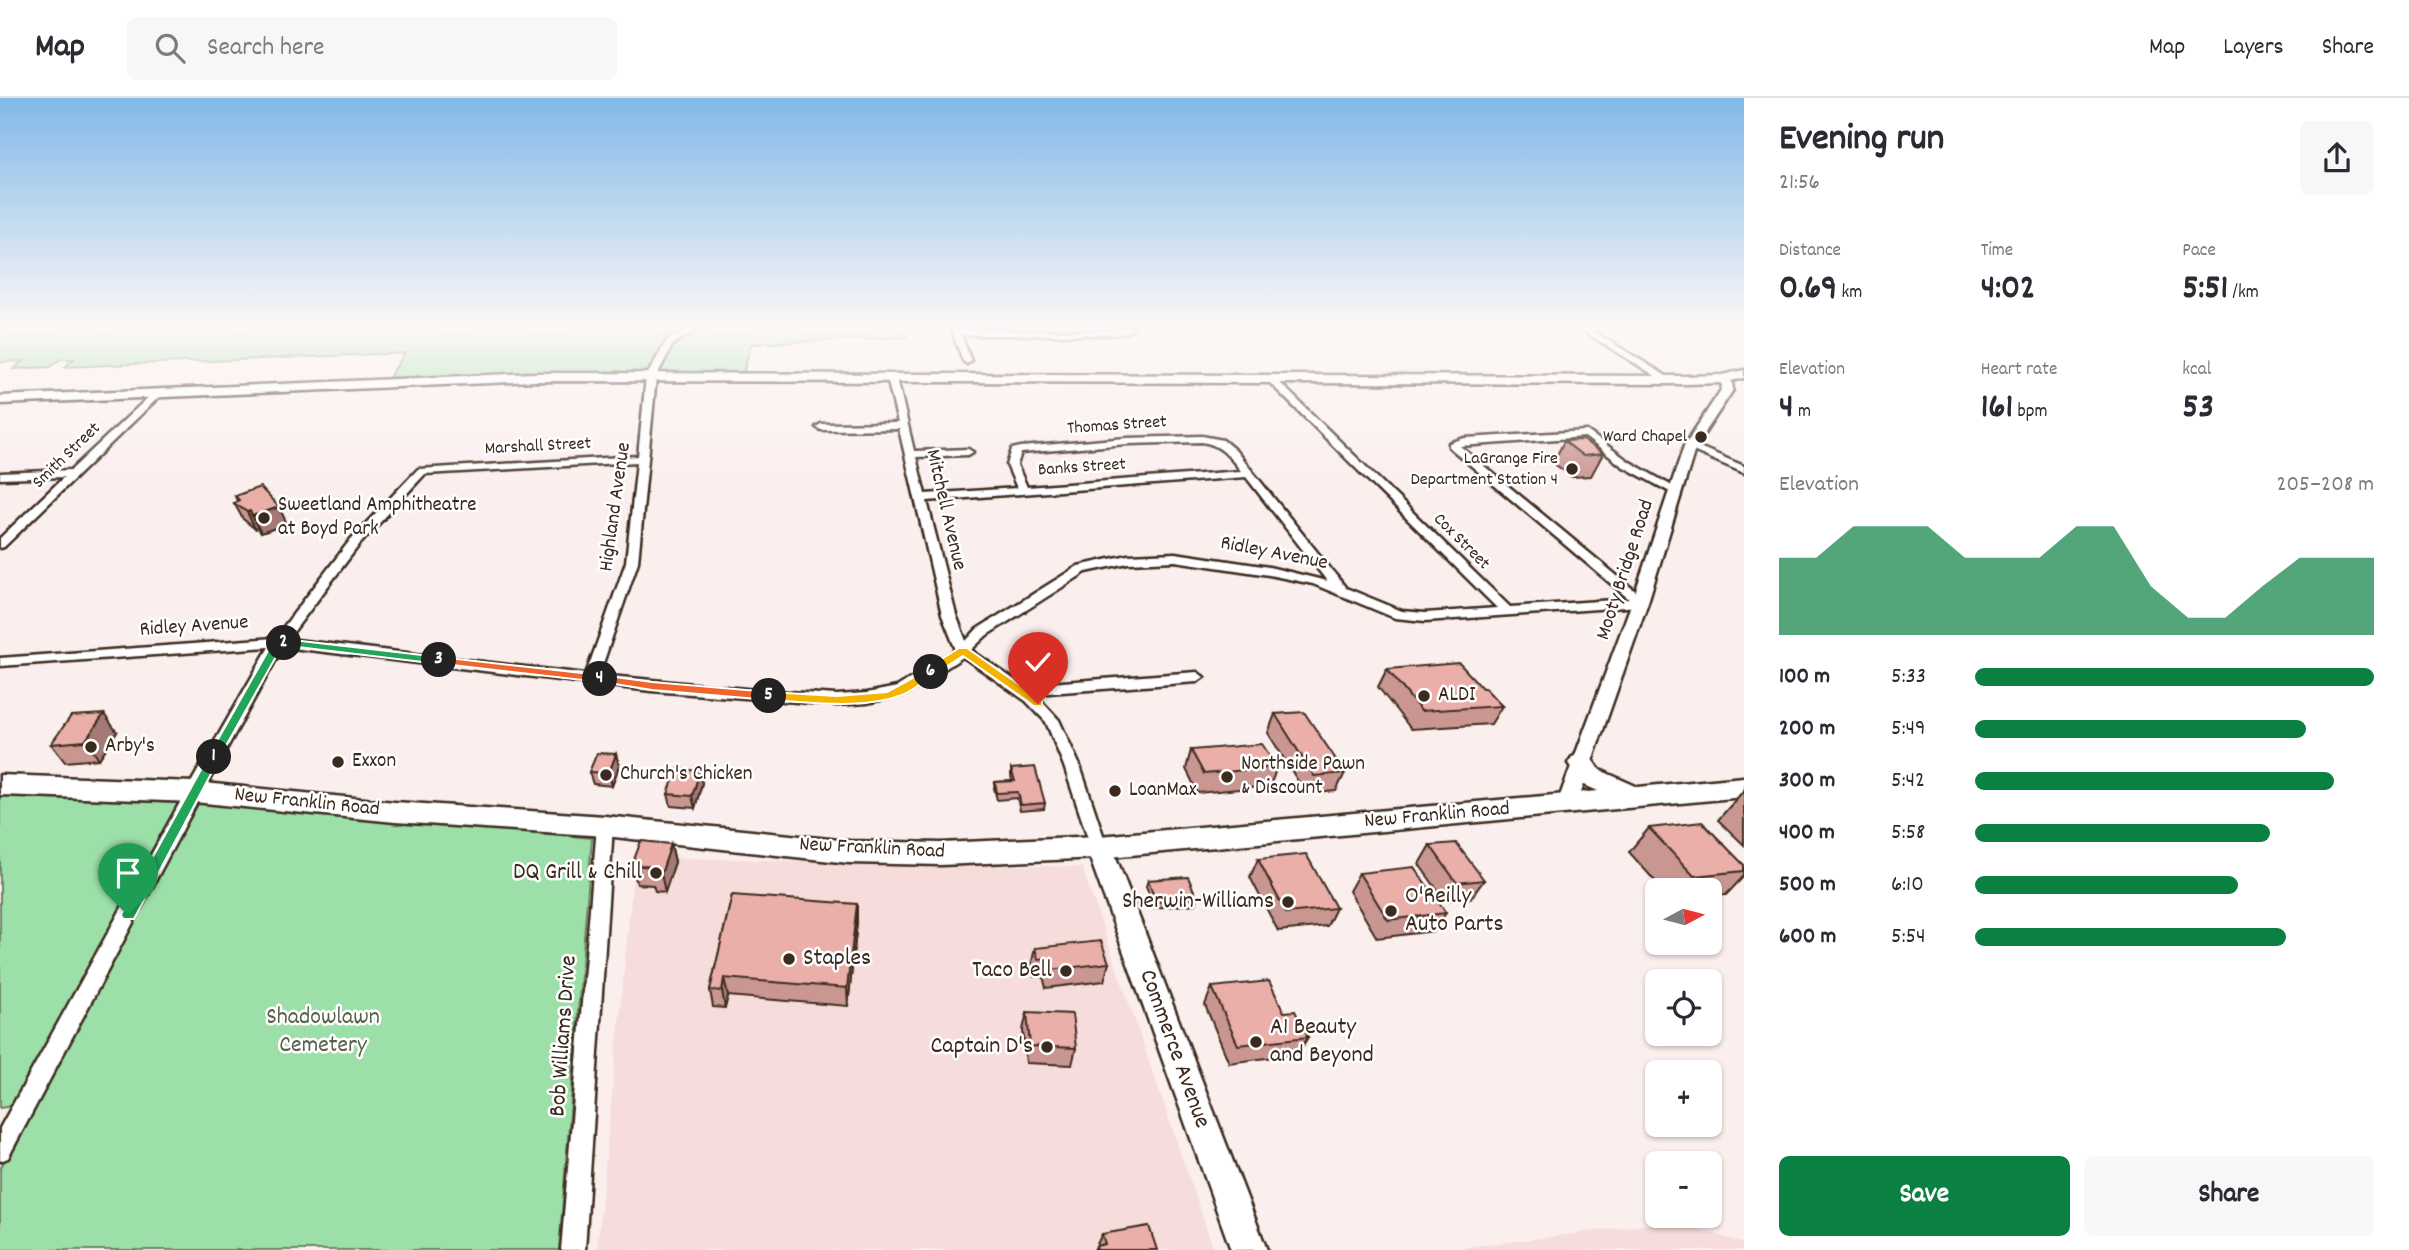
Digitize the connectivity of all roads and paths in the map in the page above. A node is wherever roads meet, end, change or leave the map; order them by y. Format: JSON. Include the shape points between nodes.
{"nodes":[{"id":1,"x":460,"y":380,"type":"edge"},
{"id":2,"x":651,"y":380,"type":"edge"},
{"id":3,"x":892,"y":380,"type":"edge"},
{"id":4,"x":1272,"y":380,"type":"edge"},
{"id":5,"x":1573,"y":380,"type":"edge"},
{"id":6,"x":1668,"y":380,"type":"joint"},
{"id":7,"x":1681,"y":380,"type":"edge"},
{"id":8,"x":1723,"y":380,"type":"edge"},
{"id":9,"x":158,"y":393,"type":"junction"},
{"id":10,"x":0,"y":400,"type":"edge"},
{"id":11,"x":905,"y":426,"type":"junction"},
{"id":12,"x":821,"y":427,"type":"dead end"},
{"id":13,"x":1690,"y":446,"type":"junction"},
{"id":14,"x":968,"y":452,"type":"dead end"},
{"id":15,"x":910,"y":454,"type":"junction"},
{"id":16,"x":643,"y":459,"type":"junction"},
{"id":17,"x":1744,"y":470,"type":"edge"},
{"id":18,"x":74,"y":473,"type":"junction"},
{"id":19,"x":1246,"y":474,"type":"junction"},
{"id":20,"x":0,"y":477,"type":"edge"},
{"id":21,"x":1023,"y":490,"type":"junction"},
{"id":22,"x":1674,"y":490,"type":"junction"},
{"id":23,"x":921,"y":498,"type":"junction"},
{"id":24,"x":0,"y":544,"type":"edge"},
{"id":25,"x":1341,"y":590,"type":"junction"},
{"id":26,"x":1640,"y":602,"type":"junction"},
{"id":27,"x":1507,"y":611,"type":"junction"},
{"id":28,"x":279,"y":642,"type":"junction"},
{"id":29,"x":963,"y":650,"type":"junction"},
{"id":30,"x":0,"y":662,"type":"edge"},
{"id":31,"x":591,"y":677,"type":"junction"},
{"id":32,"x":1197,"y":677,"type":"dead end"},
{"id":33,"x":1019,"y":690,"type":"junction"},
{"id":34,"x":1581,"y":763,"type":"junction"},
{"id":35,"x":0,"y":785,"type":"edge"},
{"id":36,"x":1744,"y":787,"type":"edge"},
{"id":37,"x":194,"y":792,"type":"junction"},
{"id":38,"x":1637,"y":797,"type":"junction"},
{"id":39,"x":1567,"y":804,"type":"junction"},
{"id":40,"x":605,"y":826,"type":"junction"},
{"id":41,"x":1099,"y":847,"type":"junction"},
{"id":42,"x":0,"y":1150,"type":"edge"},
{"id":43,"x":573,"y":1250,"type":"edge"},
{"id":44,"x":1249,"y":1250,"type":"edge"}],
"edges":[{"from":1,"to":9,"type":"main road"},
{"from":2,"to":16,"type":"street","name":"Highland Avenue"},
{"from":3,"to":11,"type":"street","name":"Mitchell Avenue"},
{"from":4,"to":27,"type":"street","name":"Cox Street"},
{"from":5,"to":6,"type":"main road"},
{"from":6,"to":7,"type":"main road"},
{"from":8,"to":13,"type":"street","name":"Mooty Bridge Road","via":[[1727,390]]},
{"from":9,"to":10,"type":"main road"},
{"from":9,"to":18,"type":"street","name":"Smith Street"},
{"from":11,"to":12,"type":"street"},
{"from":11,"to":15,"type":"street","name":"Mitchell Avenue"},
{"from":13,"to":17,"type":"street"},
{"from":13,"to":22,"type":"street","name":"Mooty Bridge Road"},
{"from":14,"to":15,"type":"street"},
{"from":15,"to":23,"type":"street","name":"Mitchell Avenue"},
{"from":16,"to":28,"type":"street","name":"Marshall Street","via":[[422,471],[355,542]]},
{"from":16,"to":31,"type":"street","name":"Highland Avenue","via":[[632,562]]},
{"from":18,"to":20,"type":"street"},
{"from":18,"to":24,"type":"street","name":"Smith Street"},
{"from":19,"to":21,"type":"street","name":"Banks Street"},
{"from":19,"to":21,"type":"street","name":"Thomas Street","via":[[1219,442],[1127,441],[1016,451],[1012,466]]},
{"from":19,"to":25,"type":"street"},
{"from":21,"to":23,"type":"street","name":"Banks Street"},
{"from":22,"to":26,"type":"street","name":"Mooty Bridge Road"},
{"from":22,"to":26,"type":"street","via":[[1626,464],[1587,434],[1453,445]]},
{"from":23,"to":29,"type":"street","name":"Mitchell Avenue","via":[[949,615]]},
{"from":25,"to":27,"type":"street","name":"Ridley Avenue","via":[[1400,615]]},
{"from":25,"to":29,"type":"street","name":"Ridley Avenue","via":[[1269,571],[1175,557],[1128,559],[1082,569],[982,632]]},
{"from":26,"to":27,"type":"street","name":"Ridley Avenue"},
{"from":26,"to":34,"type":"street","name":"Mooty Bridge Road"},
{"from":28,"to":30,"type":"street","name":"Ridley Avenue"},
{"from":28,"to":31,"type":"street","name":"Ridley Avenue"},
{"from":28,"to":37,"type":"street"},
{"from":29,"to":31,"type":"street","name":"Ridley Avenue","via":[[901,691],[867,698],[757,695]]},
{"from":29,"to":33,"type":"street"},
{"from":32,"to":33,"type":"street"},
{"from":33,"to":41,"type":"street","via":[[1038,704],[1059,730]]},
{"from":34,"to":38,"type":"highway","via":[[1591,777]]},
{"from":34,"to":39,"type":"street","name":"Mooty Bridge Road"},
{"from":35,"to":37,"type":"highway","name":"New Franklin Road"},
{"from":36,"to":38,"type":"highway","name":"New Franklin Road"},
{"from":37,"to":40,"type":"highway","name":"New Franklin Road"},
{"from":37,"to":42,"type":"street"},
{"from":38,"to":39,"type":"highway","name":"New Franklin Road"},
{"from":39,"to":41,"type":"highway","name":"New Franklin Road"},
{"from":40,"to":41,"type":"highway","name":"New Franklin Road","via":[[849,852],[941,854]]},
{"from":40,"to":43,"type":"street","name":"Bob Williams Drive"},
{"from":41,"to":44,"type":"main road","name":"Commerce Avenue"}]}
